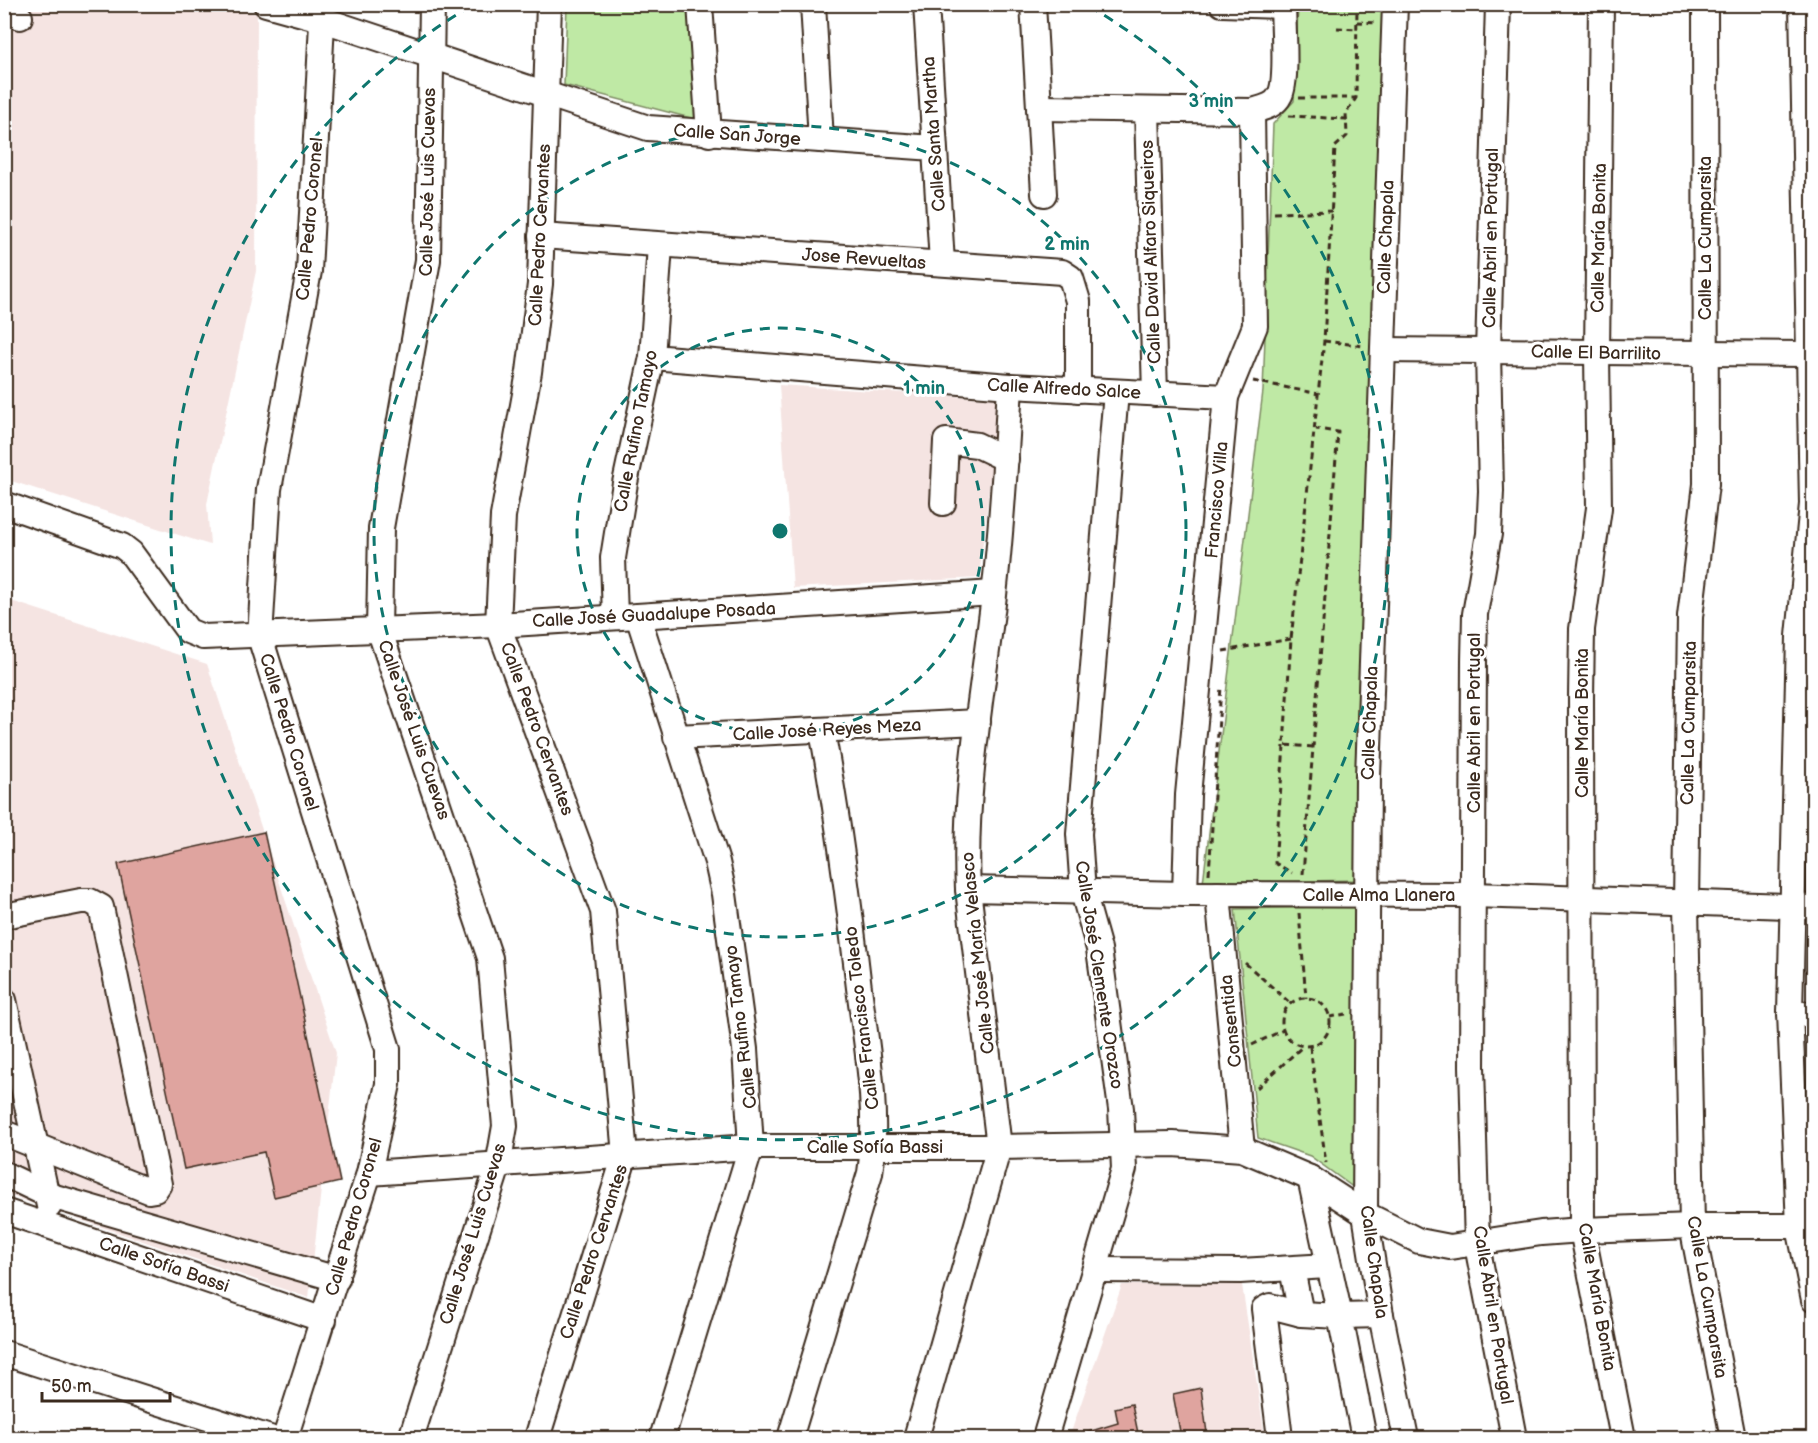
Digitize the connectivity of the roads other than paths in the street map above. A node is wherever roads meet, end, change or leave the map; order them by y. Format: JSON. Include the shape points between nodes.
{"nodes":[{"id":1,"x":267,"y":4,"type":"edge"},
{"id":2,"x":432,"y":4,"type":"edge"},
{"id":3,"x":549,"y":4,"type":"edge"},
{"id":4,"x":700,"y":4,"type":"edge"},
{"id":5,"x":813,"y":4,"type":"edge"},
{"id":6,"x":926,"y":4,"type":"edge"},
{"id":7,"x":1033,"y":4,"type":"edge"},
{"id":8,"x":1222,"y":4,"type":"edge"},
{"id":9,"x":1395,"y":4,"type":"edge"},
{"id":10,"x":1498,"y":4,"type":"edge"},
{"id":11,"x":1602,"y":4,"type":"edge"},
{"id":12,"x":1705,"y":4,"type":"edge"},
{"id":13,"x":1802,"y":4,"type":"edge"},
{"id":14,"x":1283,"y":5,"type":"edge"},
{"id":15,"x":323,"y":12,"type":"edge"},
{"id":16,"x":431,"y":56,"type":"junction"},
{"id":17,"x":545,"y":95,"type":"junction"},
{"id":18,"x":1039,"y":108,"type":"junction"},
{"id":19,"x":1147,"y":110,"type":"junction"},
{"id":20,"x":1252,"y":111,"type":"junction"},
{"id":21,"x":709,"y":135,"type":"junction"},
{"id":22,"x":821,"y":140,"type":"junction"},
{"id":23,"x":934,"y":148,"type":"junction"},
{"id":24,"x":1809,"y":163,"type":"edge"},
{"id":25,"x":1044,"y":194,"type":"dead end"},
{"id":26,"x":541,"y":236,"type":"junction"},
{"id":27,"x":660,"y":246,"type":"junction"},
{"id":28,"x":942,"y":263,"type":"junction"},
{"id":29,"x":1374,"y":348,"type":"junction"},
{"id":30,"x":1488,"y":352,"type":"junction"},
{"id":31,"x":1597,"y":354,"type":"junction"},
{"id":32,"x":1810,"y":354,"type":"junction"},
{"id":33,"x":1704,"y":355,"type":"junction"},
{"id":34,"x":652,"y":357,"type":"junction"},
{"id":35,"x":1010,"y":386,"type":"junction"},
{"id":36,"x":1078,"y":390,"type":"junction"},
{"id":37,"x":1116,"y":392,"type":"junction"},
{"id":38,"x":1155,"y":394,"type":"junction"},
{"id":39,"x":1226,"y":397,"type":"junction"},
{"id":40,"x":1006,"y":459,"type":"junction"},
{"id":41,"x":943,"y":503,"type":"dead end"},
{"id":42,"x":4,"y":504,"type":"edge"},
{"id":43,"x":1813,"y":504,"type":"edge"},
{"id":44,"x":994,"y":593,"type":"junction"},
{"id":45,"x":626,"y":616,"type":"junction"},
{"id":46,"x":498,"y":625,"type":"junction"},
{"id":47,"x":379,"y":629,"type":"junction"},
{"id":48,"x":260,"y":637,"type":"junction"},
{"id":49,"x":978,"y":722,"type":"junction"},
{"id":50,"x":822,"y":731,"type":"junction"},
{"id":51,"x":676,"y":737,"type":"junction"},
{"id":52,"x":1219,"y":884,"type":"junction"},
{"id":53,"x":968,"y":889,"type":"junction"},
{"id":54,"x":1083,"y":892,"type":"junction"},
{"id":55,"x":1185,"y":894,"type":"junction"},
{"id":56,"x":1366,"y":895,"type":"junction"},
{"id":57,"x":1473,"y":895,"type":"junction"},
{"id":58,"x":1582,"y":897,"type":"junction"},
{"id":59,"x":1686,"y":904,"type":"junction"},
{"id":60,"x":1802,"y":906,"type":"edge"},
{"id":61,"x":4,"y":916,"type":"edge"},
{"id":62,"x":4,"y":1000,"type":"edge"},
{"id":63,"x":1802,"y":1014,"type":"edge"},
{"id":64,"x":4,"y":1133,"type":"edge"},
{"id":65,"x":1124,"y":1145,"type":"junction"},
{"id":66,"x":752,"y":1147,"type":"junction"},
{"id":67,"x":999,"y":1147,"type":"junction"},
{"id":68,"x":37,"y":1148,"type":"junction"},
{"id":69,"x":874,"y":1148,"type":"junction"},
{"id":70,"x":1242,"y":1149,"type":"junction"},
{"id":71,"x":625,"y":1155,"type":"junction"},
{"id":72,"x":498,"y":1166,"type":"junction"},
{"id":73,"x":1318,"y":1166,"type":"junction"},
{"id":74,"x":369,"y":1173,"type":"junction"},
{"id":75,"x":4,"y":1174,"type":"edge"},
{"id":76,"x":48,"y":1195,"type":"junction"},
{"id":77,"x":4,"y":1211,"type":"edge"},
{"id":78,"x":1365,"y":1214,"type":"junction"},
{"id":79,"x":1692,"y":1226,"type":"junction"},
{"id":80,"x":1806,"y":1226,"type":"edge"},
{"id":81,"x":51,"y":1227,"type":"junction"},
{"id":82,"x":1582,"y":1230,"type":"junction"},
{"id":83,"x":1477,"y":1245,"type":"junction"},
{"id":84,"x":1328,"y":1266,"type":"junction"},
{"id":85,"x":1292,"y":1269,"type":"junction"},
{"id":86,"x":1097,"y":1270,"type":"junction"},
{"id":87,"x":337,"y":1279,"type":"junction"},
{"id":88,"x":1814,"y":1300,"type":"edge"},
{"id":89,"x":1301,"y":1314,"type":"junction"},
{"id":90,"x":1381,"y":1315,"type":"junction"},
{"id":91,"x":1340,"y":1316,"type":"junction"},
{"id":92,"x":324,"y":1320,"type":"junction"},
{"id":93,"x":4,"y":1353,"type":"edge"},
{"id":94,"x":270,"y":1438,"type":"edge"},
{"id":95,"x":285,"y":1438,"type":"edge"},
{"id":96,"x":411,"y":1438,"type":"edge"},
{"id":97,"x":537,"y":1438,"type":"edge"},
{"id":98,"x":662,"y":1438,"type":"edge"},
{"id":99,"x":790,"y":1438,"type":"edge"},
{"id":100,"x":916,"y":1438,"type":"edge"},
{"id":101,"x":1045,"y":1438,"type":"edge"},
{"id":102,"x":1280,"y":1438,"type":"edge"},
{"id":103,"x":1364,"y":1438,"type":"edge"},
{"id":104,"x":1406,"y":1438,"type":"edge"},
{"id":105,"x":1514,"y":1438,"type":"edge"},
{"id":106,"x":1623,"y":1438,"type":"edge"},
{"id":107,"x":1733,"y":1438,"type":"edge"}],
"edges":[{"from":1,"to":15,"type":"street","name":"Calle San Jorge"},
{"from":2,"to":16,"type":"street","name":"Calle José Luis Cuevas"},
{"from":3,"to":17,"type":"street","name":"Calle Pedro Cervantes"},
{"from":4,"to":21,"type":"street"},
{"from":5,"to":22,"type":"street"},
{"from":6,"to":23,"type":"street","name":"Calle Santa Martha"},
{"from":7,"to":18,"type":"street"},
{"from":8,"to":14,"type":"street"},
{"from":9,"to":29,"type":"street","name":"Calle Chapala"},
{"from":10,"to":30,"type":"street","name":"Calle Abril en Portugal"},
{"from":11,"to":31,"type":"street","name":"Calle María Bonita"},
{"from":12,"to":33,"type":"street","name":"Calle La Cumparsita"},
{"from":13,"to":24,"type":"street"},
{"from":14,"to":20,"type":"street","via":[[1283,86],[1275,102]]},
{"from":15,"to":16,"type":"street","name":"Calle San Jorge"},
{"from":15,"to":48,"type":"street","name":"Calle Pedro Coronel","via":[[309,271],[269,489]]},
{"from":16,"to":17,"type":"street","name":"Calle San Jorge"},
{"from":16,"to":47,"type":"street","name":"Calle José Luis Cuevas","via":[[428,260],[381,528]]},
{"from":17,"to":21,"type":"street","name":"Calle San Jorge","via":[[648,129]]},
{"from":17,"to":26,"type":"street","name":"Calle Pedro Cervantes"},
{"from":18,"to":19,"type":"street"},
{"from":18,"to":25,"type":"street"},
{"from":19,"to":20,"type":"street"},
{"from":19,"to":38,"type":"street","name":"Calle David Alfaro Siqueiros"},
{"from":20,"to":39,"type":"street","name":"Francisco Villa","via":[[1256,326]]},
{"from":21,"to":22,"type":"street","name":"Calle San Jorge"},
{"from":22,"to":23,"type":"street","name":"Calle San Jorge"},
{"from":23,"to":28,"type":"street","name":"Calle Santa Martha"},
{"from":24,"to":32,"type":"street"},
{"from":26,"to":27,"type":"street","name":"Jose Revueltas"},
{"from":26,"to":46,"type":"street","name":"Calle Pedro Cervantes","via":[[536,326],[503,516]]},
{"from":27,"to":28,"type":"street","name":"Jose Revueltas"},
{"from":27,"to":34,"type":"street","name":"Calle Rufino Tamayo"},
{"from":28,"to":36,"type":"street","name":"Jose Revueltas","via":[[1049,270],[1071,278],[1078,301]]},
{"from":29,"to":30,"type":"street","name":"Calle El Barrilito"},
{"from":29,"to":56,"type":"street","name":"Calle Chapala"},
{"from":30,"to":31,"type":"street","name":"Calle El Barrilito"},
{"from":30,"to":57,"type":"street","name":"Calle Abril en Portugal","via":[[1491,491],[1489,534],[1475,614]]},
{"from":31,"to":33,"type":"street","name":"Calle El Barrilito"},
{"from":31,"to":58,"type":"street","name":"Calle María Bonita","via":[[1599,508],[1582,629]]},
{"from":32,"to":33,"type":"street","name":"Calle El Barrilito"},
{"from":32,"to":43,"type":"street"},
{"from":33,"to":59,"type":"street","name":"Calle La Cumparsita","via":[[1706,484],[1690,617]]},
{"from":34,"to":35,"type":"street","name":"Calle Alfredo Salce"},
{"from":34,"to":45,"type":"street","name":"Calle Rufino Tamayo","via":[[615,547]]},
{"from":35,"to":36,"type":"street","name":"Calle Alfredo Salce"},
{"from":35,"to":40,"type":"street","name":"Calle José María Velasco"},
{"from":36,"to":37,"type":"street","name":"Calle Alfredo Salce"},
{"from":37,"to":38,"type":"street","name":"Calle Alfredo Salce"},
{"from":37,"to":54,"type":"street","name":"Calle José Clemente Orozco","via":[[1078,834]]},
{"from":38,"to":39,"type":"street","name":"Calle Alfredo Salce"},
{"from":39,"to":55,"type":"street","name":"Francisco Villa","via":[[1188,795]]},
{"from":40,"to":41,"type":"street","via":[[977,446],[946,441]]},
{"from":40,"to":44,"type":"street","name":"Calle José María Velasco"},
{"from":42,"to":48,"type":"street","name":"Calle José Guadalupe Posada","via":[[122,546],[193,634],[203,638]]},
{"from":43,"to":60,"type":"street","via":[[1799,636]]},
{"from":44,"to":45,"type":"street","name":"Calle José Guadalupe Posada"},
{"from":44,"to":49,"type":"street","name":"Calle José María Velasco"},
{"from":45,"to":46,"type":"street","name":"Calle José Guadalupe Posada"},
{"from":45,"to":51,"type":"street","name":"Calle Rufino Tamayo"},
{"from":46,"to":47,"type":"street","name":"Calle José Guadalupe Posada"},
{"from":46,"to":71,"type":"street","name":"Calle Pedro Cervantes","via":[[603,911]]},
{"from":47,"to":48,"type":"street","name":"Calle José Guadalupe Posada"},
{"from":47,"to":72,"type":"street","name":"Calle José Luis Cuevas","via":[[490,958],[505,1126]]},
{"from":48,"to":74,"type":"street","name":"Calle Pedro Coronel","via":[[388,1049],[388,1084]]},
{"from":49,"to":50,"type":"street","name":"Calle José Reyes Meza"},
{"from":49,"to":53,"type":"street","name":"Calle José María Velasco","via":[[968,804]]},
{"from":50,"to":51,"type":"street","name":"Calle José Reyes Meza"},
{"from":50,"to":69,"type":"street","name":"Calle Francisco Toledo","via":[[835,800],[862,1011]]},
{"from":51,"to":66,"type":"street","name":"Calle Rufino Tamayo","via":[[724,894],[745,1049]]},
{"from":52,"to":55,"type":"street","name":"Calle Alma Llanera"},
{"from":52,"to":56,"type":"street","name":"Calle Alma Llanera"},
{"from":52,"to":70,"type":"street","name":"Consentida"},
{"from":53,"to":54,"type":"street","name":"Calle Alma Llanera"},
{"from":53,"to":67,"type":"street","name":"Calle José María Velasco"},
{"from":54,"to":55,"type":"street","name":"Calle Alma Llanera"},
{"from":54,"to":65,"type":"street","name":"Calle José Clemente Orozco","via":[[1099,949]]},
{"from":56,"to":57,"type":"street","name":"Calle Alma Llanera"},
{"from":56,"to":78,"type":"street","name":"Calle Chapala"},
{"from":57,"to":58,"type":"street","name":"Calle Alma Llanera"},
{"from":57,"to":83,"type":"street","name":"Calle Abril en Portugal"},
{"from":58,"to":59,"type":"street","name":"Calle Alma Llanera"},
{"from":58,"to":82,"type":"street","name":"Calle María Bonita"},
{"from":59,"to":60,"type":"street","name":"Calle Alma Llanera"},
{"from":59,"to":79,"type":"street","name":"Calle La Cumparsita"},
{"from":60,"to":63,"type":"street"},
{"from":61,"to":68,"type":"street","via":[[81,901],[101,907],[159,1184],[149,1191]]},
{"from":62,"to":68,"type":"street"},
{"from":63,"to":80,"type":"street"},
{"from":64,"to":68,"type":"street"},
{"from":65,"to":67,"type":"street","name":"Calle Sofía Bassi"},
{"from":65,"to":70,"type":"street","name":"Calle Sofía Bassi"},
{"from":65,"to":86,"type":"street","name":"Calle José Clemente Orozco","via":[[1124,1169]]},
{"from":66,"to":69,"type":"street","name":"Calle Sofía Bassi"},
{"from":66,"to":71,"type":"street","name":"Calle Sofía Bassi"},
{"from":66,"to":98,"type":"street","name":"Calle Rufino Tamayo"},
{"from":67,"to":69,"type":"street","name":"Calle Sofía Bassi"},
{"from":67,"to":100,"type":"street","name":"Calle José María Velasco"},
{"from":68,"to":76,"type":"street"},
{"from":69,"to":99,"type":"street","name":"Calle Francisco Toledo","via":[[870,1173]]},
{"from":70,"to":73,"type":"street","name":"Calle Sofía Bassi"},
{"from":71,"to":72,"type":"street","name":"Calle Sofía Bassi"},
{"from":71,"to":97,"type":"street","name":"Calle Pedro Cervantes"},
{"from":72,"to":74,"type":"street","name":"Calle Sofía Bassi"},
{"from":72,"to":96,"type":"street","name":"Calle José Luis Cuevas"},
{"from":73,"to":78,"type":"street","name":"Calle Sofía Bassi"},
{"from":73,"to":84,"type":"street"},
{"from":74,"to":87,"type":"street","name":"Calle Pedro Coronel"},
{"from":75,"to":76,"type":"street"},
{"from":76,"to":81,"type":"street"},
{"from":76,"to":87,"type":"street"},
{"from":77,"to":81,"type":"street","name":"Calle Sofía Bassi"},
{"from":78,"to":83,"type":"street","name":"Calle Sofía Bassi","via":[[1427,1243],[1450,1247]]},
{"from":78,"to":90,"type":"street","name":"Calle Chapala"},
{"from":79,"to":80,"type":"street","name":"Calle Sofía Bassi"},
{"from":79,"to":82,"type":"street","name":"Calle Sofía Bassi"},
{"from":79,"to":107,"type":"street","name":"Calle La Cumparsita"},
{"from":80,"to":88,"type":"street"},
{"from":81,"to":92,"type":"street","name":"Calle Sofía Bassi"},
{"from":82,"to":83,"type":"street","name":"Calle Sofía Bassi"},
{"from":82,"to":106,"type":"street","name":"Calle María Bonita"},
{"from":83,"to":105,"type":"street","name":"Calle Abril en Portugal"},
{"from":84,"to":85,"type":"street"},
{"from":84,"to":91,"type":"street"},
{"from":85,"to":86,"type":"street"},
{"from":85,"to":89,"type":"street"},
{"from":86,"to":101,"type":"street","name":"Calle José Clemente Orozco"},
{"from":87,"to":92,"type":"street","name":"Calle Pedro Coronel"},
{"from":89,"to":91,"type":"street"},
{"from":89,"to":102,"type":"street","via":[[1270,1306],[1264,1313]]},
{"from":90,"to":91,"type":"street"},
{"from":90,"to":104,"type":"street","name":"Calle Chapala"},
{"from":91,"to":103,"type":"street"},
{"from":92,"to":95,"type":"street","name":"Calle Pedro Coronel"},
{"from":93,"to":94,"type":"street"}]}
